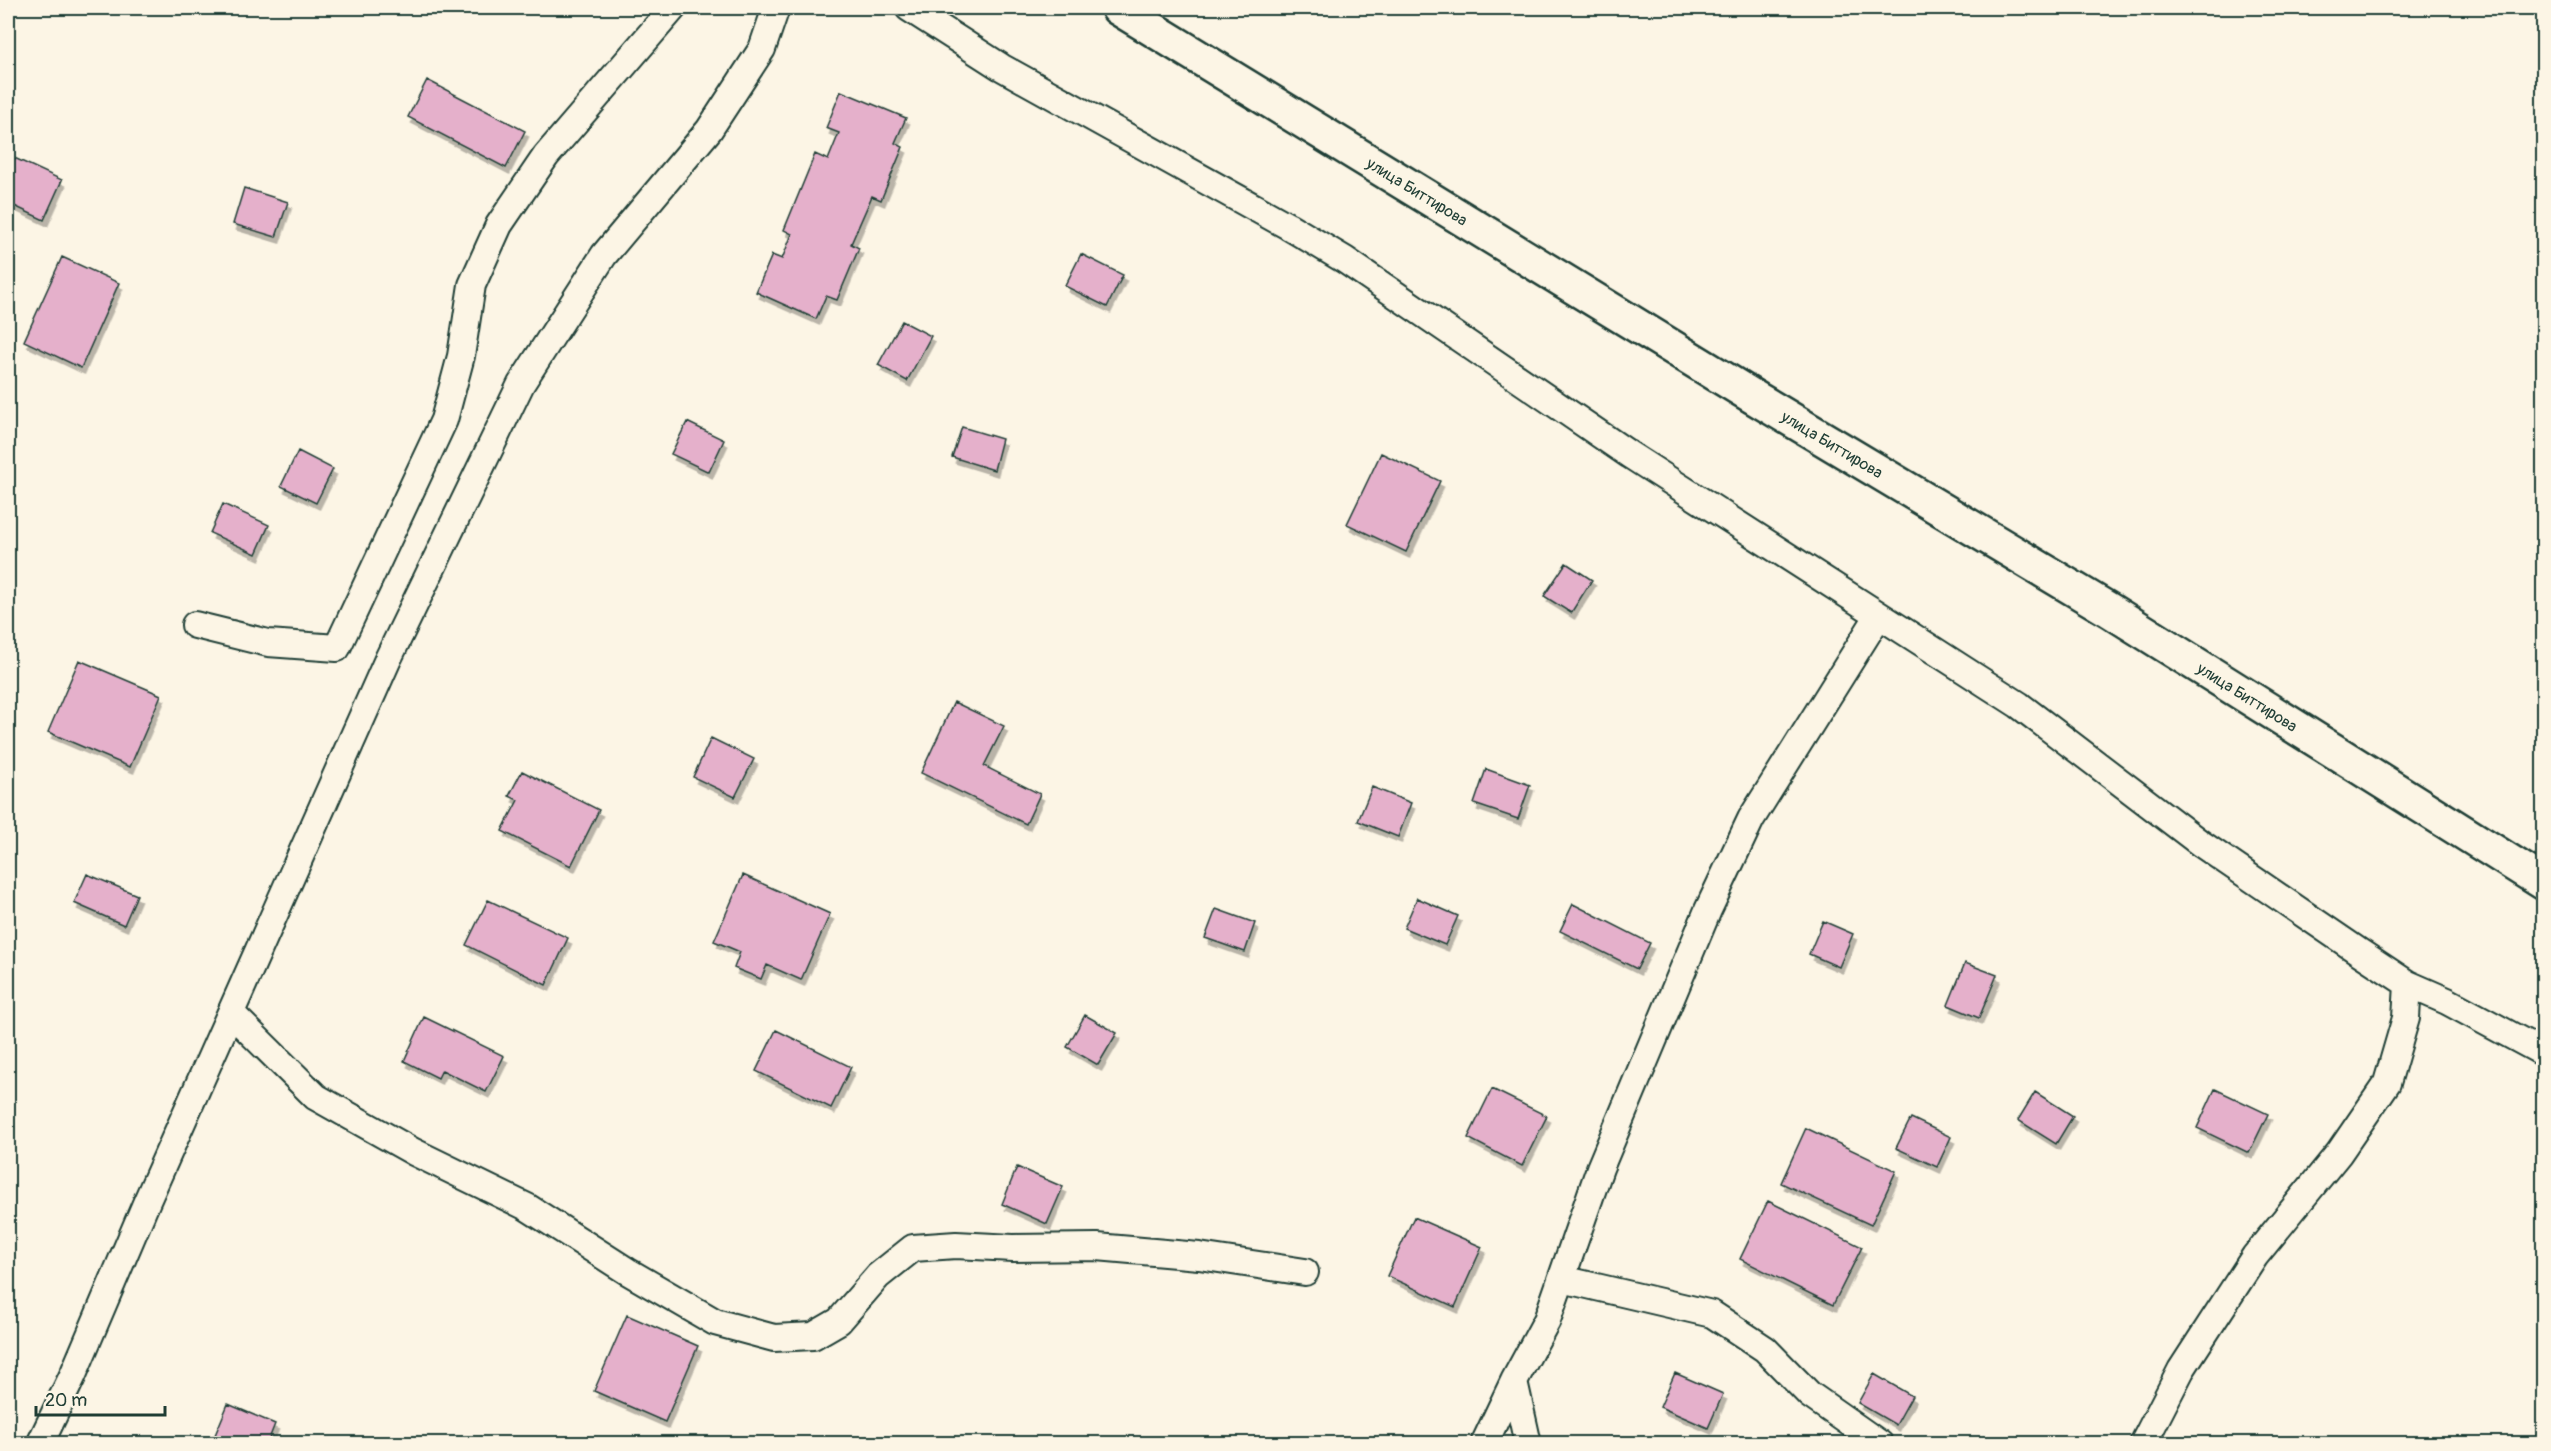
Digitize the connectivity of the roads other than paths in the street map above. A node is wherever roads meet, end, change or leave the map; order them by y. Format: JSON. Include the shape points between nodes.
{"nodes":[{"id":1,"x":673,"y":8,"type":"edge"},
{"id":2,"x":776,"y":8,"type":"edge"},
{"id":3,"x":909,"y":8,"type":"edge"},
{"id":4,"x":1118,"y":8,"type":"edge"},
{"id":5,"x":1879,"y":615,"type":"junction"},
{"id":6,"x":195,"y":625,"type":"dead end"},
{"id":7,"x":2544,"y":883,"type":"edge"},
{"id":8,"x":2409,"y":984,"type":"junction"},
{"id":9,"x":232,"y":1014,"type":"junction"},
{"id":10,"x":2544,"y":1053,"type":"edge"},
{"id":11,"x":1305,"y":1272,"type":"dead end"},
{"id":12,"x":1562,"y":1279,"type":"junction"},
{"id":13,"x":1514,"y":1381,"type":"junction"},
{"id":14,"x":40,"y":1443,"type":"edge"},
{"id":15,"x":1484,"y":1443,"type":"edge"},
{"id":16,"x":1528,"y":1443,"type":"edge"},
{"id":17,"x":1880,"y":1443,"type":"edge"},
{"id":18,"x":2143,"y":1443,"type":"edge"}],
"edges":[{"from":1,"to":6,"type":"lane","via":[[546,156],[499,225],[472,285],[461,356],[444,420],[337,648],[268,643]]},
{"from":2,"to":9,"type":"lane","via":[[762,49],[709,130],[604,255],[520,384],[388,659]]},
{"from":3,"to":5,"type":"lane","via":[[1001,67],[1345,260],[1630,455]]},
{"from":4,"to":7,"type":"street","name":"улица Биттирова","via":[[1752,396],[2111,610]]},
{"from":5,"to":8,"type":"lane","via":[[2019,705],[2200,843]]},
{"from":5,"to":12,"type":"lane","via":[[1750,819],[1600,1168]]},
{"from":8,"to":10,"type":"lane"},
{"from":8,"to":18,"type":"lane","via":[[2406,1018],[2387,1083],[2339,1153],[2255,1256],[2181,1370]]},
{"from":9,"to":11,"type":"lane","via":[[316,1097],[414,1152],[527,1207],[716,1322],[774,1338],[813,1335],[838,1321],[878,1276],[913,1248],[1097,1246]]},
{"from":9,"to":14,"type":"lane"},
{"from":12,"to":13,"type":"lane","via":[[1547,1320]]},
{"from":12,"to":17,"type":"lane","via":[[1712,1314],[1765,1349],[1810,1395]]},
{"from":13,"to":15,"type":"lane"},
{"from":13,"to":16,"type":"lane"}]}
